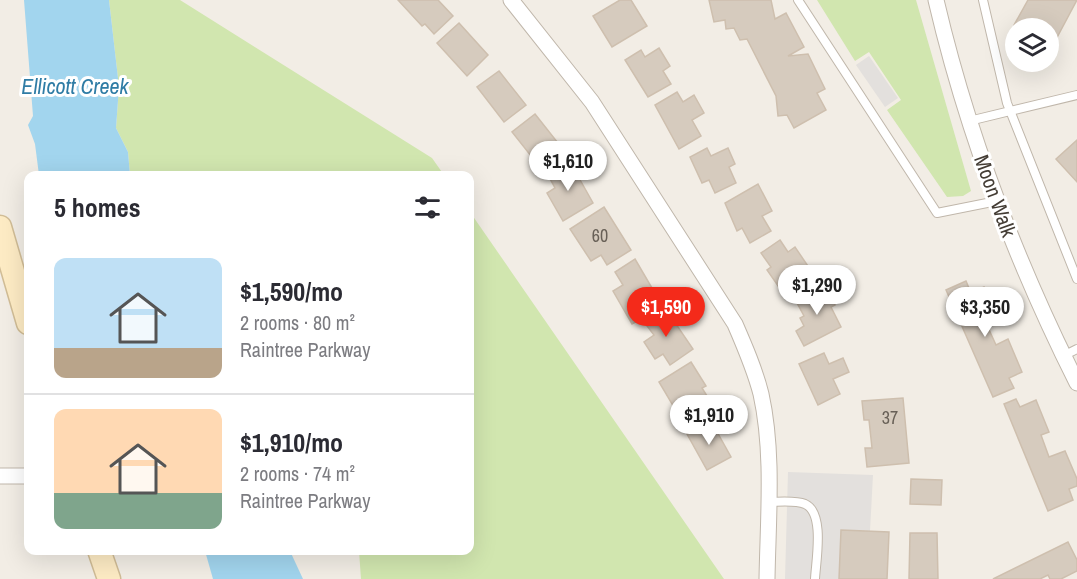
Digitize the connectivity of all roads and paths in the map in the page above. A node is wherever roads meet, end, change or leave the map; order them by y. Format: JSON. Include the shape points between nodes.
{"nodes":[{"id":1,"x":511,"y":0,"type":"edge"},
{"id":2,"x":798,"y":0,"type":"edge"},
{"id":3,"x":936,"y":0,"type":"edge"},
{"id":4,"x":983,"y":0,"type":"edge"},
{"id":5,"x":1077,"y":95,"type":"edge"},
{"id":6,"x":1009,"y":109,"type":"junction"},
{"id":7,"x":969,"y":121,"type":"junction"},
{"id":8,"x":996,"y":201,"type":"junction"},
{"id":9,"x":0,"y":227,"type":"edge"},
{"id":10,"x":1077,"y":279,"type":"edge"},
{"id":11,"x":24,"y":309,"type":"edge"},
{"id":12,"x":1070,"y":352,"type":"edge"},
{"id":13,"x":1077,"y":383,"type":"edge"},
{"id":14,"x":0,"y":476,"type":"edge"},
{"id":15,"x":24,"y":476,"type":"edge"},
{"id":16,"x":768,"y":502,"type":"junction"},
{"id":17,"x":101,"y":555,"type":"edge"},
{"id":18,"x":109,"y":579,"type":"edge"},
{"id":19,"x":767,"y":579,"type":"edge"},
{"id":20,"x":815,"y":579,"type":"edge"}],
"edges":[{"from":1,"to":16,"type":"street","via":[[592,102],[735,324],[761,394],[768,436]]},
{"from":2,"to":8,"type":"lane","via":[[937,213]]},
{"from":3,"to":7,"type":"street","name":"Moon Walk"},
{"from":4,"to":6,"type":"lane"},
{"from":5,"to":6,"type":"lane"},
{"from":6,"to":7,"type":"lane"},
{"from":6,"to":10,"type":"lane"},
{"from":7,"to":8,"type":"street","name":"Moon Walk"},
{"from":8,"to":12,"type":"street","name":"Moon Walk","via":[[1023,268]]},
{"from":9,"to":11,"type":"street"},
{"from":12,"to":13,"type":"street","name":"Moon Walk"},
{"from":14,"to":15,"type":"street"},
{"from":16,"to":19,"type":"street"},
{"from":16,"to":20,"type":"lane","via":[[804,503],[813,509],[818,523]]},
{"from":17,"to":18,"type":"street"}]}
